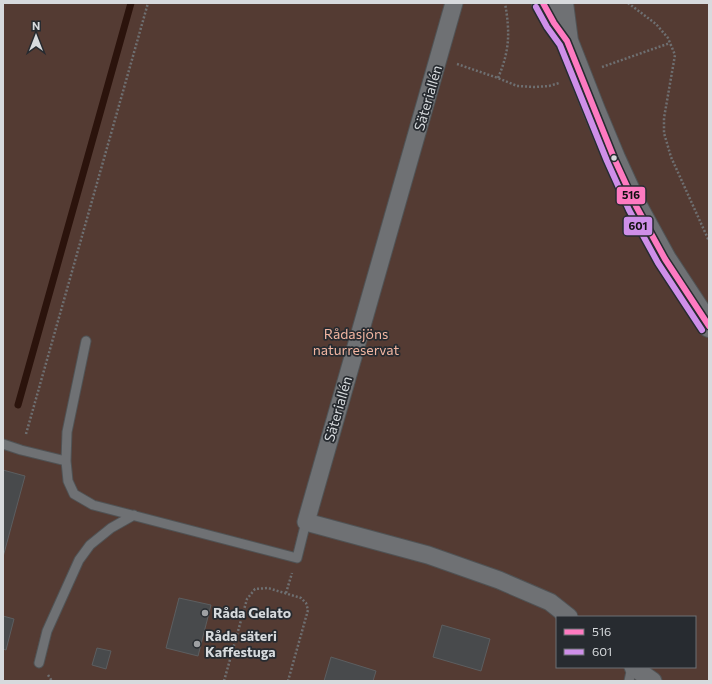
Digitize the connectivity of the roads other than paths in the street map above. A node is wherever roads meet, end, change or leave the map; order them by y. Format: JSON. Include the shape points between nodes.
{"nodes":[{"id":1,"x":454,"y":3,"type":"edge"},
{"id":2,"x":543,"y":3,"type":"edge"},
{"id":3,"x":562,"y":3,"type":"edge"},
{"id":4,"x":567,"y":41,"type":"junction"},
{"id":5,"x":709,"y":326,"type":"edge"},
{"id":6,"x":86,"y":341,"type":"dead end"},
{"id":7,"x":3,"y":444,"type":"edge"},
{"id":8,"x":66,"y":461,"type":"junction"},
{"id":9,"x":134,"y":515,"type":"junction"},
{"id":10,"x":306,"y":522,"type":"junction"},
{"id":11,"x":568,"y":616,"type":"edge"},
{"id":12,"x":39,"y":663,"type":"dead end"},
{"id":13,"x":633,"y":668,"type":"edge"},
{"id":14,"x":634,"y":668,"type":"edge"},
{"id":15,"x":629,"y":681,"type":"edge"},
{"id":16,"x":653,"y":681,"type":"edge"}],
"edges":[{"from":1,"to":10,"type":"street","name":"Säteriallén"},
{"from":2,"to":4,"type":"street"},
{"from":3,"to":4,"type":"street"},
{"from":4,"to":5,"type":"street","via":[[636,206],[665,259]]},
{"from":6,"to":8,"type":"lane","via":[[67,432]]},
{"from":7,"to":8,"type":"lane"},
{"from":8,"to":9,"type":"lane","via":[[68,481],[74,494],[93,505]]},
{"from":9,"to":10,"type":"lane","via":[[297,558]]},
{"from":9,"to":12,"type":"lane","via":[[111,528],[90,545],[78,560],[47,631]]},
{"from":10,"to":11,"type":"street","via":[[428,555],[499,580],[550,602]]},
{"from":13,"to":15,"type":"lane"},
{"from":14,"to":16,"type":"street"}]}
